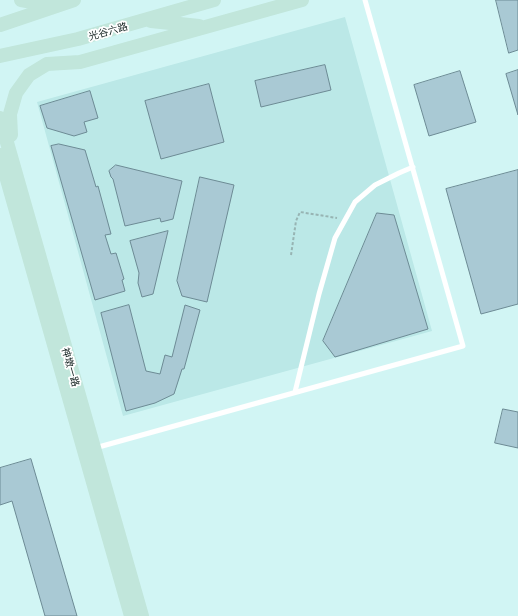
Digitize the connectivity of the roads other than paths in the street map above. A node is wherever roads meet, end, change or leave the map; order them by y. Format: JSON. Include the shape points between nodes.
{"nodes":[{"id":1,"x":21,"y":0,"type":"edge"},
{"id":2,"x":214,"y":0,"type":"edge"},
{"id":3,"x":302,"y":0,"type":"edge"},
{"id":4,"x":365,"y":0,"type":"edge"},
{"id":5,"x":71,"y":1,"type":"edge"},
{"id":6,"x":144,"y":20,"type":"junction"},
{"id":7,"x":0,"y":25,"type":"edge"},
{"id":8,"x":207,"y":27,"type":"junction"},
{"id":9,"x":78,"y":40,"type":"junction"},
{"id":10,"x":0,"y":56,"type":"edge"},
{"id":11,"x":16,"y":93,"type":"junction"},
{"id":12,"x":0,"y":118,"type":"edge"},
{"id":13,"x":4,"y":161,"type":"edge"},
{"id":14,"x":413,"y":168,"type":"junction"},
{"id":15,"x":295,"y":392,"type":"junction"},
{"id":16,"x":89,"y":450,"type":"junction"},
{"id":17,"x":131,"y":616,"type":"edge"},
{"id":18,"x":142,"y":616,"type":"edge"}],
"edges":[{"from":1,"to":5,"type":"main road","via":[[38,3]]},
{"from":2,"to":6,"type":"main road","name":"光谷六路"},
{"from":3,"to":8,"type":"main road"},
{"from":4,"to":14,"type":"lane"},
{"from":5,"to":7,"type":"main road"},
{"from":6,"to":8,"type":"main road"},
{"from":6,"to":9,"type":"main road","name":"光谷六路"},
{"from":8,"to":11,"type":"main road","via":[[80,62],[47,64],[29,74]]},
{"from":9,"to":10,"type":"main road","name":"光谷六路"},
{"from":9,"to":11,"type":"main road","via":[[47,47],[28,65]]},
{"from":11,"to":13,"type":"main road","via":[[10,114]]},
{"from":12,"to":13,"type":"main road","name":"神墩一路"},
{"from":13,"to":16,"type":"main road","name":"神墩一路"},
{"from":14,"to":15,"type":"lane","via":[[375,185],[356,202],[335,238]]},
{"from":14,"to":15,"type":"lane","via":[[463,346]]},
{"from":15,"to":16,"type":"lane"},
{"from":16,"to":17,"type":"main road","name":"神墩一路"},
{"from":16,"to":18,"type":"main road","name":"神墩一路"}]}
